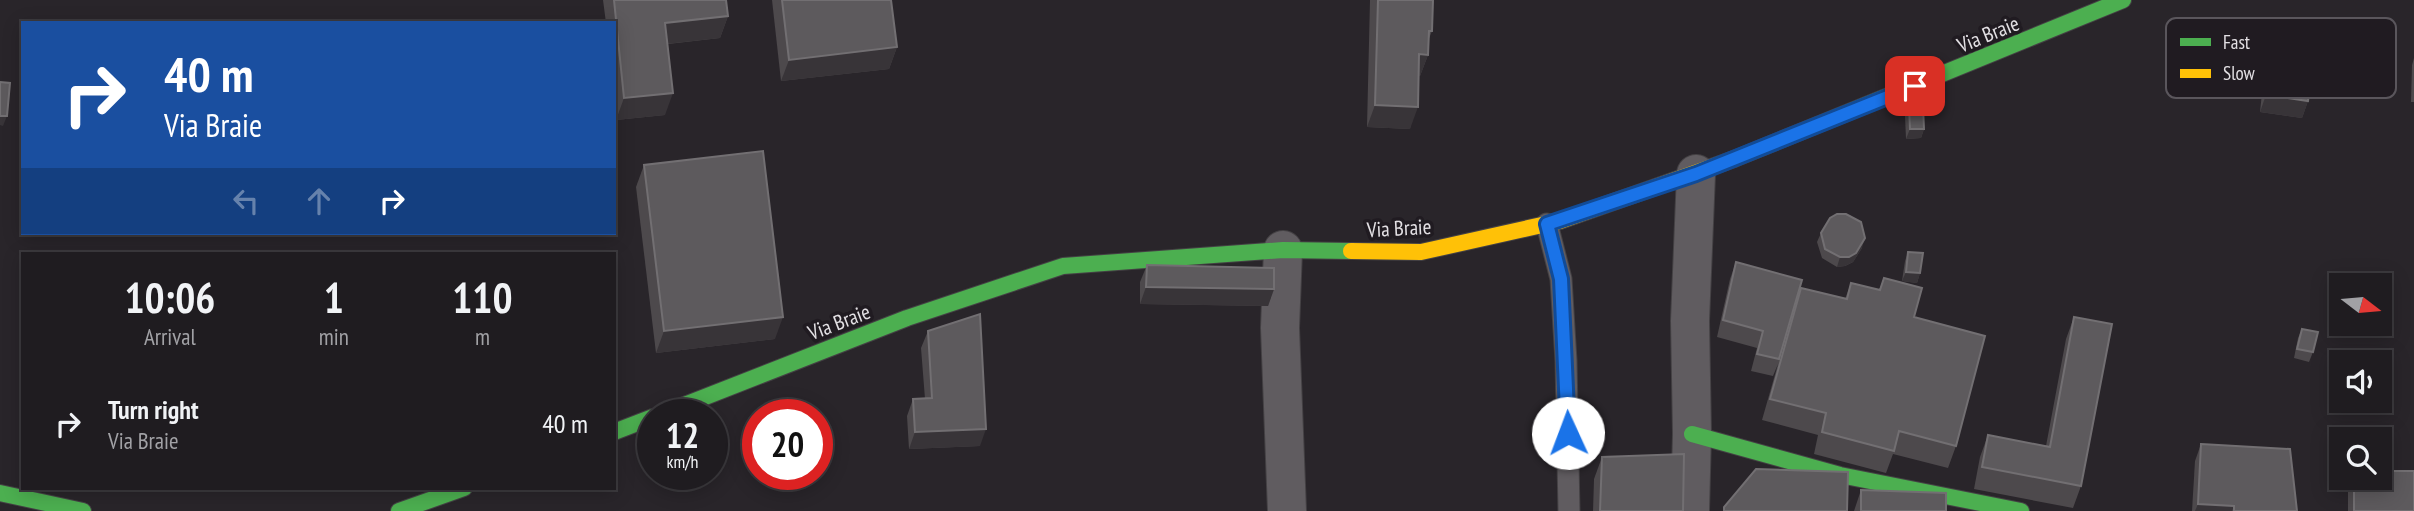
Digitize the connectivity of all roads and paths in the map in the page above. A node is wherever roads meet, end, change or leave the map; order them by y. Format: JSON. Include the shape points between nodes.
{"nodes":[{"id":1,"x":2123,"y":0,"type":"edge"},
{"id":2,"x":1696,"y":174,"type":"junction"},
{"id":3,"x":1547,"y":224,"type":"junction"},
{"id":4,"x":1283,"y":250,"type":"junction"},
{"id":5,"x":700,"y":399,"type":"edge"},
{"id":6,"x":637,"y":423,"type":"edge"},
{"id":7,"x":616,"y":431,"type":"edge"},
{"id":8,"x":1692,"y":435,"type":"junction"},
{"id":9,"x":458,"y":490,"type":"edge"},
{"id":10,"x":0,"y":493,"type":"edge"},
{"id":11,"x":83,"y":511,"type":"edge"},
{"id":12,"x":399,"y":511,"type":"edge"},
{"id":13,"x":1287,"y":511,"type":"edge"},
{"id":14,"x":1569,"y":511,"type":"edge"},
{"id":15,"x":1690,"y":511,"type":"edge"},
{"id":16,"x":2021,"y":511,"type":"edge"}],
"edges":[{"from":1,"to":2,"type":"street","name":"Via Braie"},
{"from":2,"to":3,"type":"street","name":"Via Braie"},
{"from":2,"to":8,"type":"street","via":[[1690,321]]},
{"from":3,"to":4,"type":"street","name":"Via Braie","via":[[1421,252]]},
{"from":3,"to":14,"type":"lane","via":[[1561,279]]},
{"from":4,"to":5,"type":"street","name":"Via Braie","via":[[1063,266],[907,318]]},
{"from":4,"to":13,"type":"street","via":[[1280,328]]},
{"from":6,"to":7,"type":"street"},
{"from":8,"to":15,"type":"street"},
{"from":8,"to":16,"type":"street","via":[[1840,475]]},
{"from":9,"to":12,"type":"street"},
{"from":10,"to":11,"type":"street"}]}
